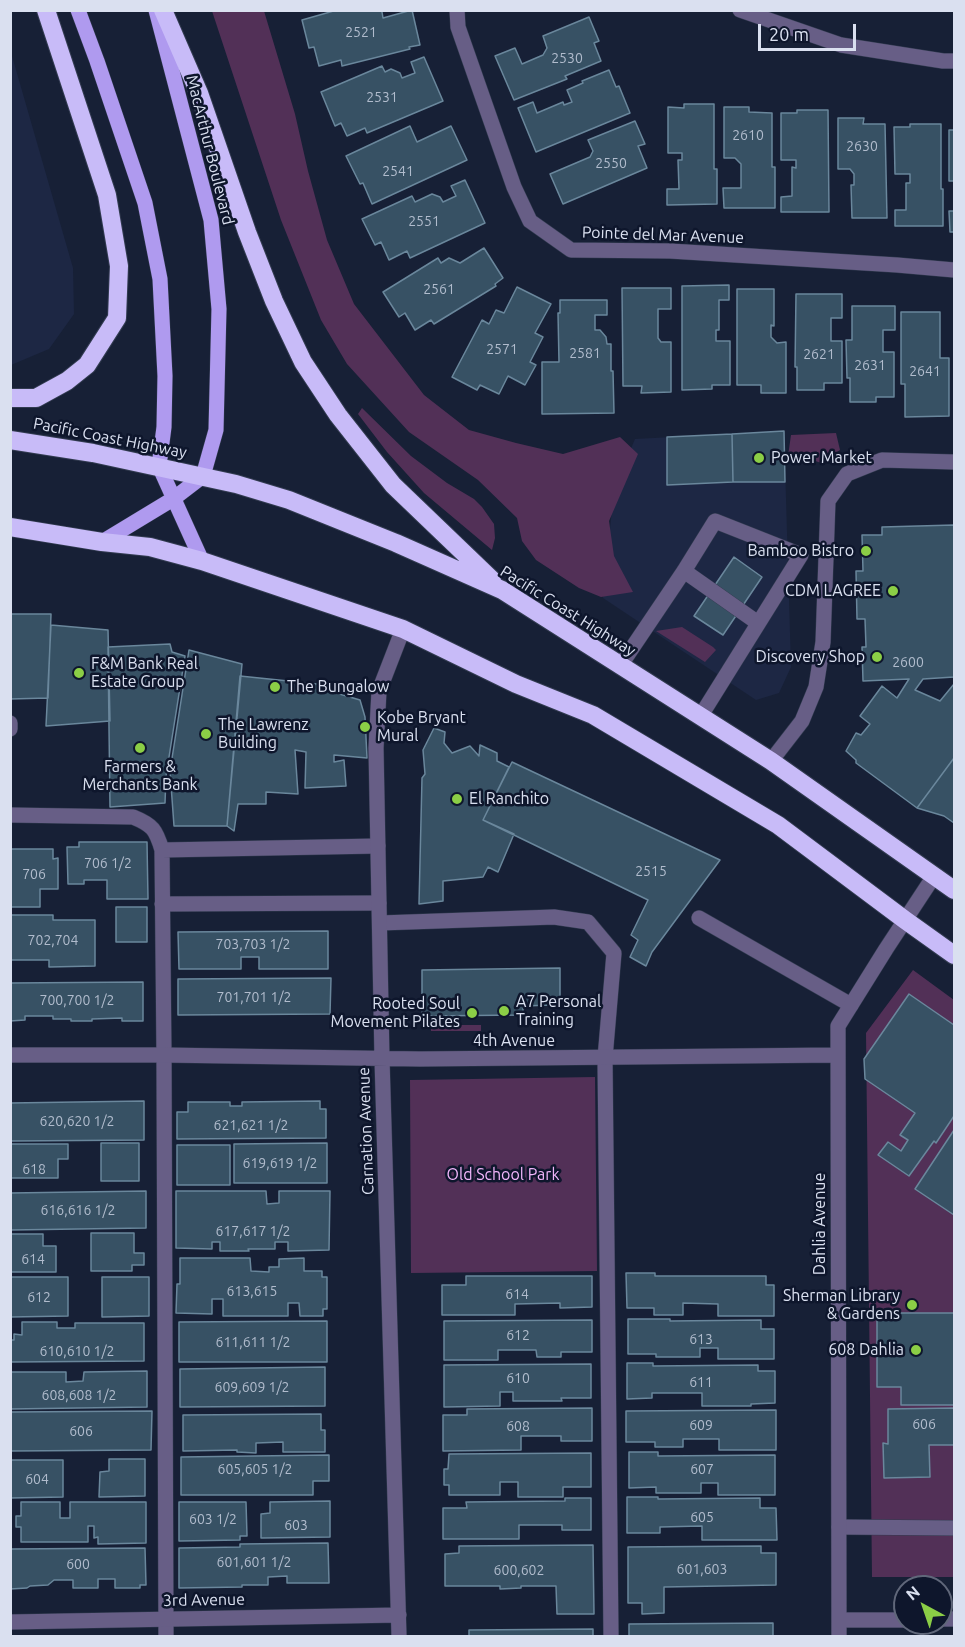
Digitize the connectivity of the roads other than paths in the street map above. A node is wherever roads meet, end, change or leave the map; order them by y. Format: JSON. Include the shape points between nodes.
{"nodes":[{"id":1,"x":46,"y":10,"type":"edge"},
{"id":2,"x":78,"y":10,"type":"edge"},
{"id":3,"x":156,"y":10,"type":"edge"},
{"id":4,"x":163,"y":10,"type":"edge"},
{"id":5,"x":457,"y":10,"type":"edge"},
{"id":6,"x":740,"y":10,"type":"edge"},
{"id":7,"x":954,"y":61,"type":"edge"},
{"id":8,"x":954,"y":270,"type":"edge"},
{"id":9,"x":10,"y":399,"type":"edge"},
{"id":10,"x":10,"y":440,"type":"edge"},
{"id":11,"x":954,"y":462,"type":"edge"},
{"id":12,"x":159,"y":466,"type":"junction"},
{"id":13,"x":203,"y":476,"type":"junction"},
{"id":14,"x":173,"y":500,"type":"junction"},
{"id":15,"x":10,"y":527,"type":"edge"},
{"id":16,"x":102,"y":542,"type":"junction"},
{"id":17,"x":826,"y":551,"type":"junction"},
{"id":18,"x":801,"y":555,"type":"junction"},
{"id":19,"x":202,"y":561,"type":"junction"},
{"id":20,"x":684,"y":571,"type":"junction"},
{"id":21,"x":502,"y":590,"type":"junction"},
{"id":22,"x":758,"y":623,"type":"junction"},
{"id":23,"x":403,"y":629,"type":"junction"},
{"id":24,"x":620,"y":666,"type":"junction"},
{"id":25,"x":700,"y":717,"type":"junction"},
{"id":26,"x":10,"y":723,"type":"edge"},
{"id":27,"x":10,"y":729,"type":"edge"},
{"id":28,"x":771,"y":761,"type":"junction"},
{"id":29,"x":10,"y":815,"type":"edge"},
{"id":30,"x":378,"y":846,"type":"junction"},
{"id":31,"x":162,"y":850,"type":"junction"},
{"id":32,"x":934,"y":876,"type":"junction"},
{"id":33,"x":954,"y":890,"type":"edge"},
{"id":34,"x":379,"y":903,"type":"junction"},
{"id":35,"x":162,"y":904,"type":"junction"},
{"id":36,"x":699,"y":918,"type":"dead end"},
{"id":37,"x":905,"y":920,"type":"junction"},
{"id":38,"x":380,"y":923,"type":"junction"},
{"id":39,"x":954,"y":955,"type":"edge"},
{"id":40,"x":851,"y":1005,"type":"junction"},
{"id":41,"x":10,"y":1055,"type":"edge"},
{"id":42,"x":164,"y":1055,"type":"junction"},
{"id":43,"x":837,"y":1055,"type":"junction"},
{"id":44,"x":605,"y":1058,"type":"junction"},
{"id":45,"x":382,"y":1059,"type":"junction"},
{"id":46,"x":839,"y":1527,"type":"junction"},
{"id":47,"x":954,"y":1528,"type":"edge"},
{"id":48,"x":399,"y":1615,"type":"junction"},
{"id":49,"x":166,"y":1619,"type":"junction"},
{"id":50,"x":840,"y":1620,"type":"junction"},
{"id":51,"x":893,"y":1620,"type":"edge"},
{"id":52,"x":10,"y":1622,"type":"edge"},
{"id":53,"x":166,"y":1636,"type":"edge"},
{"id":54,"x":399,"y":1636,"type":"edge"},
{"id":55,"x":611,"y":1636,"type":"edge"},
{"id":56,"x":839,"y":1636,"type":"edge"}],
"edges":[{"from":1,"to":9,"type":"highway","via":[[107,195],[119,266],[117,318],[87,365],[68,381],[36,398]]},
{"from":2,"to":12,"type":"main road","via":[[145,203],[160,279],[165,376]]},
{"from":3,"to":13,"type":"main road","name":"MacArthur Boulevard","via":[[211,220],[219,309],[217,409],[216,430]]},
{"from":4,"to":21,"type":"highway","via":[[199,93],[262,272],[303,362],[338,415],[393,484]]},
{"from":5,"to":8,"type":"street","name":"Pointe del Mar Avenue","via":[[458,27],[513,187],[530,221],[571,250],[670,251]]},
{"from":6,"to":7,"type":"street","via":[[841,45]]},
{"from":10,"to":12,"type":"highway","name":"Pacific Coast Highway"},
{"from":11,"to":17,"type":"street","via":[[882,460],[847,474],[828,501]]},
{"from":12,"to":13,"type":"highway","name":"Pacific Coast Highway"},
{"from":12,"to":14,"type":"main road"},
{"from":13,"to":14,"type":"main road"},
{"from":13,"to":21,"type":"highway","name":"Pacific Coast Highway","via":[[289,500]]},
{"from":14,"to":16,"type":"main road"},
{"from":14,"to":19,"type":"main road"},
{"from":15,"to":16,"type":"highway"},
{"from":16,"to":19,"type":"highway","via":[[150,547]]},
{"from":17,"to":18,"type":"street"},
{"from":17,"to":28,"type":"street","via":[[823,642],[816,687],[802,721]]},
{"from":18,"to":20,"type":"street","via":[[715,521]]},
{"from":18,"to":22,"type":"street"},
{"from":19,"to":23,"type":"highway"},
{"from":20,"to":22,"type":"street"},
{"from":20,"to":24,"type":"street"},
{"from":21,"to":24,"type":"highway","name":"Pacific Coast Highway"},
{"from":22,"to":25,"type":"street"},
{"from":23,"to":30,"type":"street","name":"Carnation Avenue","via":[[378,696]]},
{"from":23,"to":37,"type":"highway","via":[[516,684],[593,715],[778,825]]},
{"from":24,"to":25,"type":"highway","name":"Pacific Coast Highway"},
{"from":25,"to":28,"type":"highway","name":"Pacific Coast Highway"},
{"from":26,"to":27,"type":"street"},
{"from":28,"to":32,"type":"highway","name":"Pacific Coast Highway"},
{"from":29,"to":31,"type":"street","via":[[133,817],[147,822],[156,832]]},
{"from":30,"to":31,"type":"street"},
{"from":30,"to":34,"type":"street","name":"Carnation Avenue"},
{"from":31,"to":35,"type":"street"},
{"from":32,"to":33,"type":"highway","name":"Pacific Coast Highway"},
{"from":32,"to":37,"type":"street","name":"Dahlia Avenue"},
{"from":34,"to":35,"type":"street"},
{"from":34,"to":38,"type":"street","name":"Carnation Avenue"},
{"from":35,"to":42,"type":"street"},
{"from":36,"to":40,"type":"street"},
{"from":37,"to":39,"type":"highway"},
{"from":37,"to":40,"type":"street","name":"Dahlia Avenue"},
{"from":38,"to":44,"type":"street","via":[[554,917],[588,922],[614,954]]},
{"from":38,"to":45,"type":"street","name":"Carnation Avenue"},
{"from":40,"to":43,"type":"street","name":"Dahlia Avenue","via":[[838,1026]]},
{"from":41,"to":42,"type":"street","name":"4th Avenue"},
{"from":42,"to":45,"type":"street","name":"4th Avenue"},
{"from":42,"to":49,"type":"street"},
{"from":43,"to":44,"type":"street","name":"4th Avenue"},
{"from":43,"to":46,"type":"street","name":"Dahlia Avenue"},
{"from":44,"to":45,"type":"street","name":"4th Avenue"},
{"from":44,"to":55,"type":"street"},
{"from":45,"to":48,"type":"street","name":"Carnation Avenue"},
{"from":46,"to":47,"type":"street"},
{"from":46,"to":50,"type":"street","name":"Dahlia Avenue"},
{"from":48,"to":49,"type":"street","name":"3rd Avenue"},
{"from":48,"to":54,"type":"street","name":"Carnation Avenue"},
{"from":49,"to":52,"type":"street","name":"3rd Avenue"},
{"from":49,"to":53,"type":"street"},
{"from":50,"to":51,"type":"street"},
{"from":50,"to":56,"type":"street","name":"Dahlia Avenue"}]}
